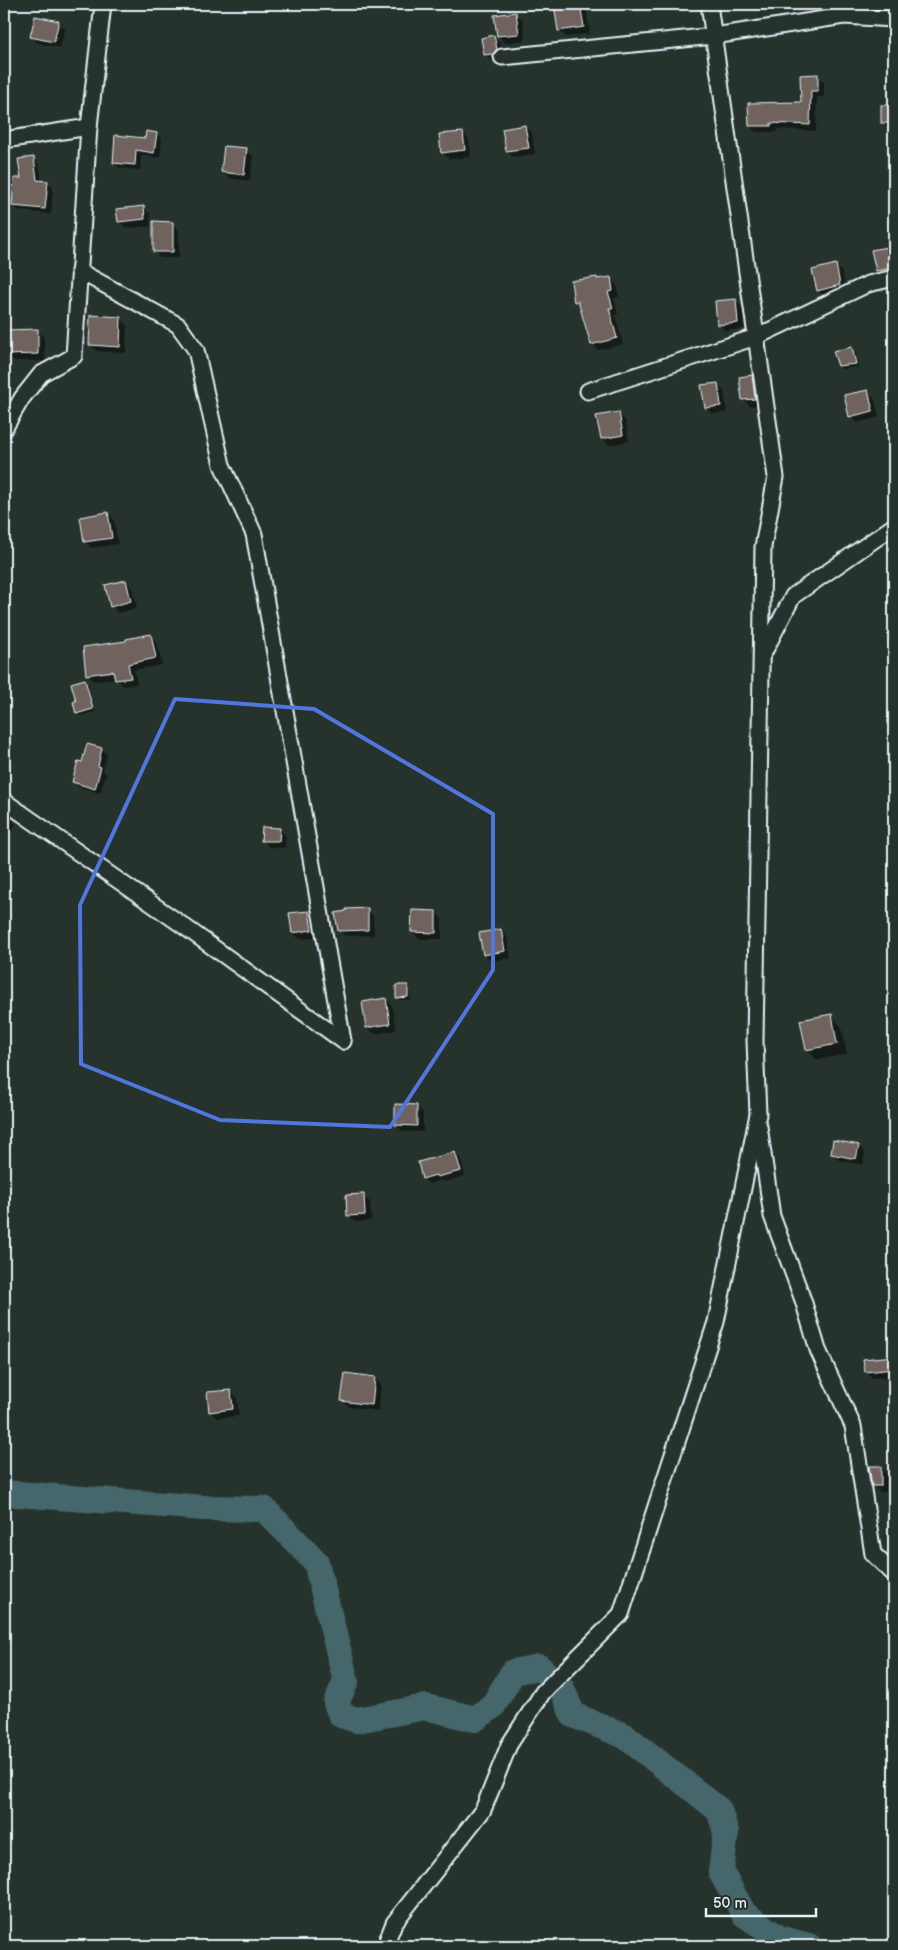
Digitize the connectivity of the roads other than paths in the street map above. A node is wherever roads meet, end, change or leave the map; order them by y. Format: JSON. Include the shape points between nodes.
{"nodes":[{"id":1,"x":103,"y":4,"type":"edge"},
{"id":2,"x":709,"y":4,"type":"edge"},
{"id":3,"x":894,"y":19,"type":"edge"},
{"id":4,"x":714,"y":36,"type":"junction"},
{"id":5,"x":502,"y":58,"type":"dead end"},
{"id":6,"x":89,"y":127,"type":"junction"},
{"id":7,"x":4,"y":140,"type":"edge"},
{"id":8,"x":79,"y":271,"type":"junction"},
{"id":9,"x":894,"y":278,"type":"edge"},
{"id":10,"x":756,"y":337,"type":"junction"},
{"id":11,"x":588,"y":391,"type":"dead end"},
{"id":12,"x":4,"y":429,"type":"edge"},
{"id":13,"x":894,"y":526,"type":"edge"},
{"id":14,"x":761,"y":657,"type":"junction"},
{"id":15,"x":4,"y":801,"type":"edge"},
{"id":16,"x":758,"y":1114,"type":"junction"},
{"id":17,"x":894,"y":1574,"type":"edge"},
{"id":18,"x":385,"y":1946,"type":"edge"}],
"edges":[{"from":1,"to":6,"type":"street"},
{"from":2,"to":4,"type":"street"},
{"from":3,"to":4,"type":"street","via":[[844,16]]},
{"from":4,"to":5,"type":"street"},
{"from":4,"to":10,"type":"street"},
{"from":6,"to":7,"type":"street"},
{"from":6,"to":8,"type":"street"},
{"from":8,"to":12,"type":"street","via":[[74,356],[40,374]]},
{"from":8,"to":15,"type":"street","via":[[178,325],[196,350],[222,465],[254,534],[343,1041]]},
{"from":9,"to":10,"type":"street","via":[[868,284]]},
{"from":10,"to":11,"type":"street"},
{"from":10,"to":14,"type":"street","via":[[776,477],[763,547]]},
{"from":13,"to":14,"type":"street","via":[[793,596]]},
{"from":14,"to":16,"type":"street","via":[[755,1041]]},
{"from":16,"to":17,"type":"street","via":[[772,1216],[818,1350],[853,1426],[874,1554]]},
{"from":16,"to":18,"type":"street","via":[[716,1322],[621,1614],[543,1692],[509,1745],[483,1810],[394,1923]]}]}
